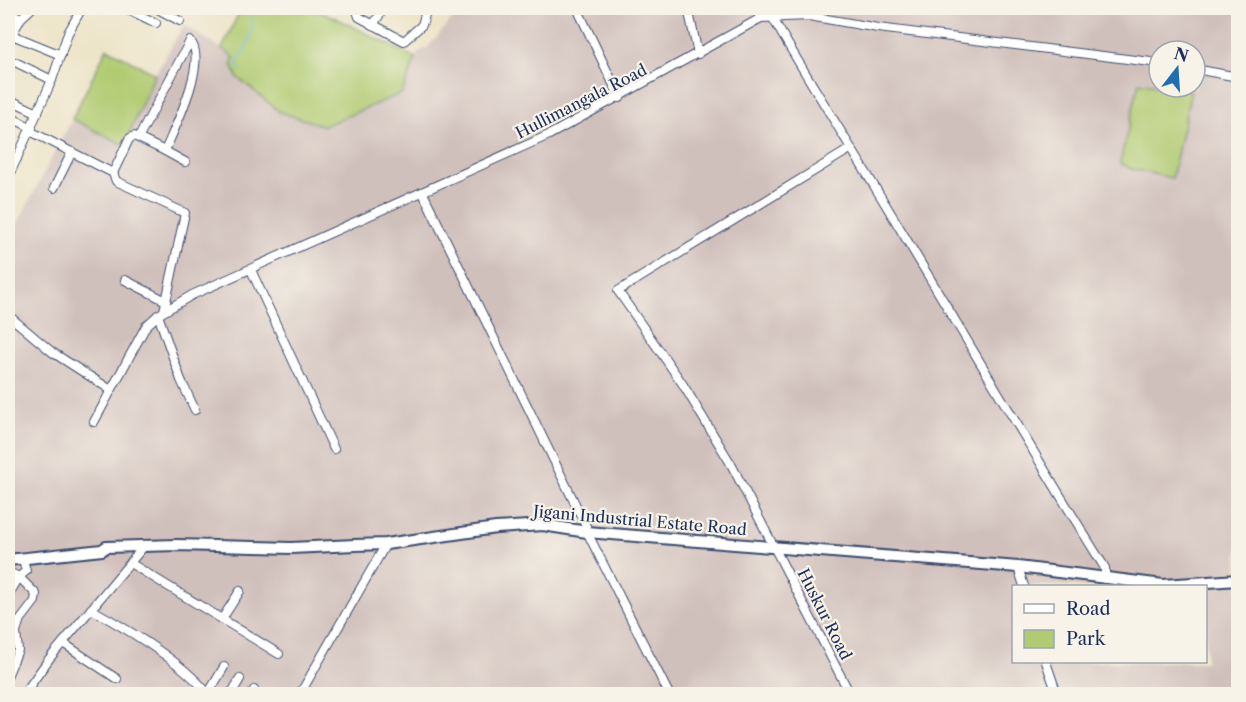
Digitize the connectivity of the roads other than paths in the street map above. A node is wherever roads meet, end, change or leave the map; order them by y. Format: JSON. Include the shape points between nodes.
{"nodes":[{"id":1,"x":32,"y":8,"type":"edge"},
{"id":2,"x":82,"y":8,"type":"edge"},
{"id":3,"x":125,"y":8,"type":"edge"},
{"id":4,"x":156,"y":8,"type":"edge"},
{"id":5,"x":356,"y":8,"type":"edge"},
{"id":6,"x":384,"y":8,"type":"edge"},
{"id":7,"x":427,"y":8,"type":"edge"},
{"id":8,"x":577,"y":8,"type":"edge"},
{"id":9,"x":688,"y":8,"type":"edge"},
{"id":10,"x":8,"y":12,"type":"edge"},
{"id":11,"x":772,"y":17,"type":"junction"},
{"id":12,"x":21,"y":18,"type":"junction"},
{"id":13,"x":180,"y":21,"type":"dead end"},
{"id":14,"x":156,"y":23,"type":"dead end"},
{"id":15,"x":373,"y":25,"type":"junction"},
{"id":16,"x":12,"y":35,"type":"junction"},
{"id":17,"x":8,"y":45,"type":"edge"},
{"id":18,"x":698,"y":54,"type":"junction"},
{"id":19,"x":61,"y":55,"type":"junction"},
{"id":20,"x":15,"y":62,"type":"dead end"},
{"id":21,"x":1147,"y":62,"type":"edge"},
{"id":22,"x":1207,"y":71,"type":"edge"},
{"id":23,"x":1239,"y":77,"type":"edge"},
{"id":24,"x":52,"y":80,"type":"junction"},
{"id":25,"x":620,"y":98,"type":"junction"},
{"id":26,"x":8,"y":99,"type":"edge"},
{"id":27,"x":38,"y":113,"type":"junction"},
{"id":28,"x":8,"y":116,"type":"edge"},
{"id":29,"x":31,"y":130,"type":"junction"},
{"id":30,"x":139,"y":137,"type":"junction"},
{"id":31,"x":850,"y":149,"type":"junction"},
{"id":32,"x":165,"y":151,"type":"junction"},
{"id":33,"x":72,"y":152,"type":"junction"},
{"id":34,"x":8,"y":154,"type":"edge"},
{"id":35,"x":17,"y":159,"type":"junction"},
{"id":36,"x":184,"y":162,"type":"dead end"},
{"id":37,"x":113,"y":173,"type":"junction"},
{"id":38,"x":8,"y":178,"type":"edge"},
{"id":39,"x":54,"y":188,"type":"dead end"},
{"id":40,"x":423,"y":193,"type":"junction"},
{"id":41,"x":251,"y":270,"type":"junction"},
{"id":42,"x":125,"y":280,"type":"dead end"},
{"id":43,"x":166,"y":301,"type":"junction"},
{"id":44,"x":161,"y":313,"type":"junction"},
{"id":45,"x":9,"y":320,"type":"edge"},
{"id":46,"x":111,"y":390,"type":"junction"},
{"id":47,"x":195,"y":410,"type":"dead end"},
{"id":48,"x":94,"y":422,"type":"dead end"},
{"id":49,"x":334,"y":448,"type":"dead end"},
{"id":50,"x":587,"y":529,"type":"junction"},
{"id":51,"x":386,"y":544,"type":"junction"},
{"id":52,"x":146,"y":545,"type":"junction"},
{"id":53,"x":775,"y":546,"type":"junction"},
{"id":54,"x":106,"y":547,"type":"junction"},
{"id":55,"x":8,"y":553,"type":"edge"},
{"id":56,"x":23,"y":559,"type":"junction"},
{"id":57,"x":8,"y":560,"type":"edge"},
{"id":58,"x":130,"y":563,"type":"junction"},
{"id":59,"x":1018,"y":567,"type":"junction"},
{"id":60,"x":8,"y":572,"type":"edge"},
{"id":61,"x":19,"y":577,"type":"junction"},
{"id":62,"x":1105,"y":579,"type":"junction"},
{"id":63,"x":1239,"y":580,"type":"edge"},
{"id":64,"x":1024,"y":585,"type":"edge"},
{"id":65,"x":1163,"y":585,"type":"edge"},
{"id":66,"x":240,"y":591,"type":"dead end"},
{"id":67,"x":8,"y":596,"type":"edge"},
{"id":68,"x":91,"y":609,"type":"junction"},
{"id":69,"x":222,"y":619,"type":"junction"},
{"id":70,"x":63,"y":643,"type":"junction"},
{"id":71,"x":279,"y":654,"type":"dead end"},
{"id":72,"x":1046,"y":663,"type":"edge"},
{"id":73,"x":224,"y":667,"type":"dead end"},
{"id":74,"x":8,"y":674,"type":"edge"},
{"id":75,"x":117,"y":679,"type":"dead end"},
{"id":76,"x":240,"y":679,"type":"dead end"},
{"id":77,"x":24,"y":694,"type":"edge"},
{"id":78,"x":208,"y":694,"type":"edge"},
{"id":79,"x":231,"y":694,"type":"edge"},
{"id":80,"x":300,"y":694,"type":"edge"},
{"id":81,"x":669,"y":694,"type":"edge"},
{"id":82,"x":850,"y":694,"type":"edge"},
{"id":83,"x":1057,"y":694,"type":"edge"}],
"edges":[{"from":1,"to":12,"type":"street"},
{"from":2,"to":19,"type":"street"},
{"from":3,"to":14,"type":"street"},
{"from":4,"to":13,"type":"street"},
{"from":5,"to":15,"type":"street","via":[[357,15]]},
{"from":6,"to":15,"type":"street"},
{"from":7,"to":15,"type":"street","via":[[422,25],[408,40],[400,40]]},
{"from":8,"to":25,"type":"street"},
{"from":9,"to":18,"type":"street"},
{"from":10,"to":12,"type":"street"},
{"from":11,"to":18,"type":"street","name":"Hullimangala Road","via":[[761,18]]},
{"from":11,"to":21,"type":"street","name":"Hullimangala Road","via":[[809,16]]},
{"from":11,"to":31,"type":"street"},
{"from":12,"to":16,"type":"street"},
{"from":16,"to":17,"type":"street"},
{"from":16,"to":19,"type":"street"},
{"from":18,"to":25,"type":"street","name":"Hullimangala Road"},
{"from":19,"to":24,"type":"street"},
{"from":20,"to":24,"type":"street"},
{"from":22,"to":23,"type":"street"},
{"from":24,"to":27,"type":"street"},
{"from":25,"to":40,"type":"street","name":"Hullimangala Road"},
{"from":26,"to":27,"type":"street"},
{"from":27,"to":29,"type":"street"},
{"from":28,"to":29,"type":"street"},
{"from":29,"to":33,"type":"street"},
{"from":29,"to":35,"type":"street"},
{"from":30,"to":32,"type":"street"},
{"from":30,"to":32,"type":"street","via":[[190,41],[194,46],[194,75]]},
{"from":30,"to":37,"type":"street","via":[[129,139]]},
{"from":31,"to":53,"type":"street","name":"Huskur Road","via":[[618,291],[682,383]]},
{"from":31,"to":62,"type":"street","via":[[1105,568]]},
{"from":32,"to":36,"type":"street"},
{"from":33,"to":37,"type":"street"},
{"from":33,"to":39,"type":"street"},
{"from":34,"to":35,"type":"street"},
{"from":35,"to":38,"type":"street"},
{"from":37,"to":43,"type":"street","via":[[116,181],[185,213]]},
{"from":40,"to":41,"type":"street","name":"Hullimangala Road"},
{"from":40,"to":50,"type":"street"},
{"from":41,"to":44,"type":"street","name":"Hullimangala Road"},
{"from":41,"to":49,"type":"street"},
{"from":42,"to":43,"type":"street"},
{"from":43,"to":44,"type":"street"},
{"from":44,"to":46,"type":"street","name":"Hullimangala Road","via":[[146,326]]},
{"from":44,"to":47,"type":"street","via":[[181,380]]},
{"from":45,"to":46,"type":"street"},
{"from":46,"to":48,"type":"street","name":"Hullimangala Road"},
{"from":50,"to":51,"type":"main road","name":"Jigani Industrial Estate Road","via":[[543,525],[496,528]]},
{"from":50,"to":53,"type":"main road","name":"Jigani Industrial Estate Road"},
{"from":50,"to":81,"type":"street"},
{"from":51,"to":52,"type":"main road","name":"Jigani Industrial Estate Road","via":[[291,549]]},
{"from":51,"to":80,"type":"street"},
{"from":52,"to":54,"type":"main road","name":"Jigani Industrial Estate Road"},
{"from":52,"to":58,"type":"street"},
{"from":53,"to":59,"type":"main road","name":"Jigani Industrial Estate Road"},
{"from":53,"to":82,"type":"street","name":"Huskur Road"},
{"from":54,"to":55,"type":"main road"},
{"from":54,"to":56,"type":"main road","name":"Jigani Industrial Estate Road"},
{"from":56,"to":57,"type":"main road","name":"Jigani Industrial Estate Road"},
{"from":56,"to":61,"type":"street","via":[[26,571]]},
{"from":58,"to":68,"type":"street"},
{"from":58,"to":69,"type":"street"},
{"from":59,"to":62,"type":"main road","name":"Jigani Industrial Estate Road"},
{"from":59,"to":64,"type":"street"},
{"from":60,"to":61,"type":"street"},
{"from":61,"to":67,"type":"street"},
{"from":61,"to":74,"type":"street","via":[[36,594],[35,602],[19,622],[18,650]]},
{"from":62,"to":65,"type":"main road","name":"Jigani Industrial Estate Road"},
{"from":63,"to":65,"type":"main road","name":"Jigani Industrial Estate Road"},
{"from":66,"to":69,"type":"street"},
{"from":68,"to":70,"type":"street"},
{"from":68,"to":78,"type":"street","via":[[134,634],[198,682]]},
{"from":69,"to":71,"type":"street"},
{"from":70,"to":75,"type":"street"},
{"from":70,"to":77,"type":"street"},
{"from":72,"to":83,"type":"street"},
{"from":73,"to":78,"type":"street"},
{"from":76,"to":79,"type":"street"}]}
